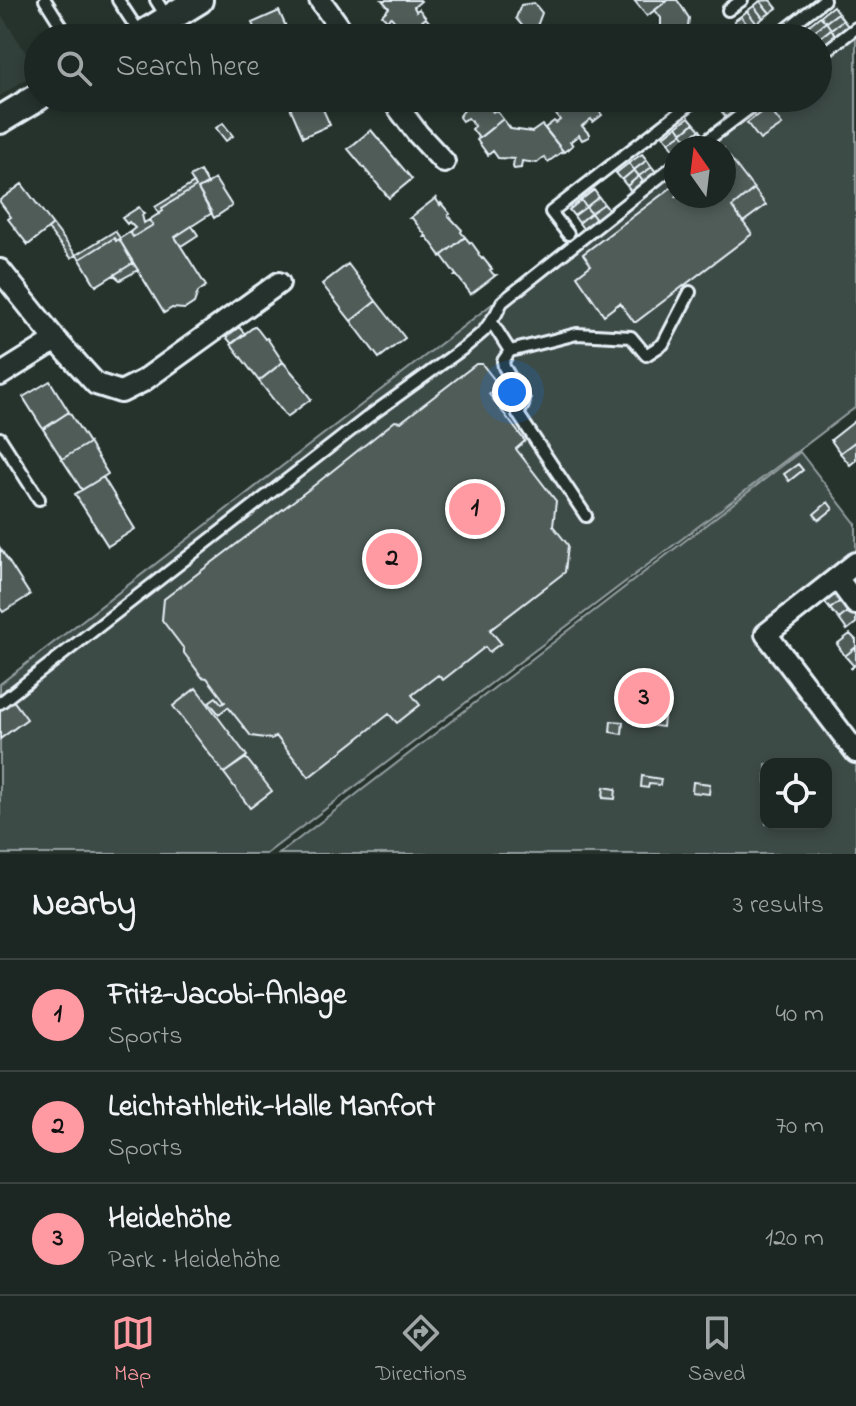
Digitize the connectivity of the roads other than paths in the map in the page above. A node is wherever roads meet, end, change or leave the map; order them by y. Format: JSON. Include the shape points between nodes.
{"nodes":[{"id":1,"x":45,"y":0,"type":"edge"},
{"id":2,"x":118,"y":0,"type":"edge"},
{"id":3,"x":199,"y":0,"type":"edge"},
{"id":4,"x":320,"y":0,"type":"edge"},
{"id":5,"x":742,"y":0,"type":"edge"},
{"id":6,"x":824,"y":0,"type":"edge"},
{"id":7,"x":162,"y":10,"type":"edge"},
{"id":8,"x":728,"y":10,"type":"dead end"},
{"id":9,"x":60,"y":24,"type":"edge"},
{"id":10,"x":132,"y":24,"type":"edge"},
{"id":11,"x":337,"y":24,"type":"edge"},
{"id":12,"x":793,"y":24,"type":"edge"},
{"id":13,"x":856,"y":28,"type":"edge"},
{"id":14,"x":832,"y":46,"type":"edge"},
{"id":15,"x":24,"y":105,"type":"edge"},
{"id":16,"x":402,"y":112,"type":"edge"},
{"id":17,"x":680,"y":112,"type":"edge"},
{"id":18,"x":745,"y":112,"type":"edge"},
{"id":19,"x":0,"y":120,"type":"edge"},
{"id":20,"x":713,"y":136,"type":"edge"},
{"id":21,"x":444,"y":162,"type":"dead end"},
{"id":22,"x":664,"y":174,"type":"edge"},
{"id":23,"x":568,"y":234,"type":"dead end"},
{"id":24,"x":0,"y":270,"type":"edge"},
{"id":25,"x":279,"y":283,"type":"dead end"},
{"id":26,"x":690,"y":292,"type":"dead end"},
{"id":27,"x":491,"y":321,"type":"junction"},
{"id":28,"x":56,"y":340,"type":"junction"},
{"id":29,"x":510,"y":351,"type":"junction"},
{"id":30,"x":0,"y":375,"type":"edge"},
{"id":31,"x":0,"y":438,"type":"edge"},
{"id":32,"x":39,"y":499,"type":"dead end"},
{"id":33,"x":586,"y":516,"type":"dead end"},
{"id":34,"x":856,"y":563,"type":"edge"},
{"id":35,"x":837,"y":578,"type":"junction"},
{"id":36,"x":856,"y":604,"type":"edge"},
{"id":37,"x":0,"y":703,"type":"edge"},
{"id":38,"x":856,"y":752,"type":"edge"}],
"edges":[{"from":1,"to":9,"type":"lane"},
{"from":2,"to":10,"type":"lane"},
{"from":3,"to":7,"type":"street"},
{"from":4,"to":11,"type":"street"},
{"from":5,"to":8,"type":"lane"},
{"from":6,"to":12,"type":"lane"},
{"from":13,"to":14,"type":"lane"},
{"from":15,"to":19,"type":"street"},
{"from":16,"to":21,"type":"street"},
{"from":17,"to":23,"type":"lane","via":[[551,212]]},
{"from":18,"to":20,"type":"lane"},
{"from":22,"to":27,"type":"lane","via":[[502,302]]},
{"from":24,"to":28,"type":"street"},
{"from":25,"to":28,"type":"street","via":[[121,392],[96,384]]},
{"from":26,"to":29,"type":"lane","via":[[663,344],[646,355],[631,337],[617,335],[577,334]]},
{"from":27,"to":29,"type":"lane"},
{"from":27,"to":37,"type":"lane","via":[[465,347]]},
{"from":28,"to":30,"type":"street"},
{"from":29,"to":33,"type":"lane","via":[[503,361],[524,400],[518,414]]},
{"from":31,"to":32,"type":"lane"},
{"from":34,"to":35,"type":"street"},
{"from":35,"to":36,"type":"street"},
{"from":35,"to":38,"type":"street","via":[[766,634]]}]}
